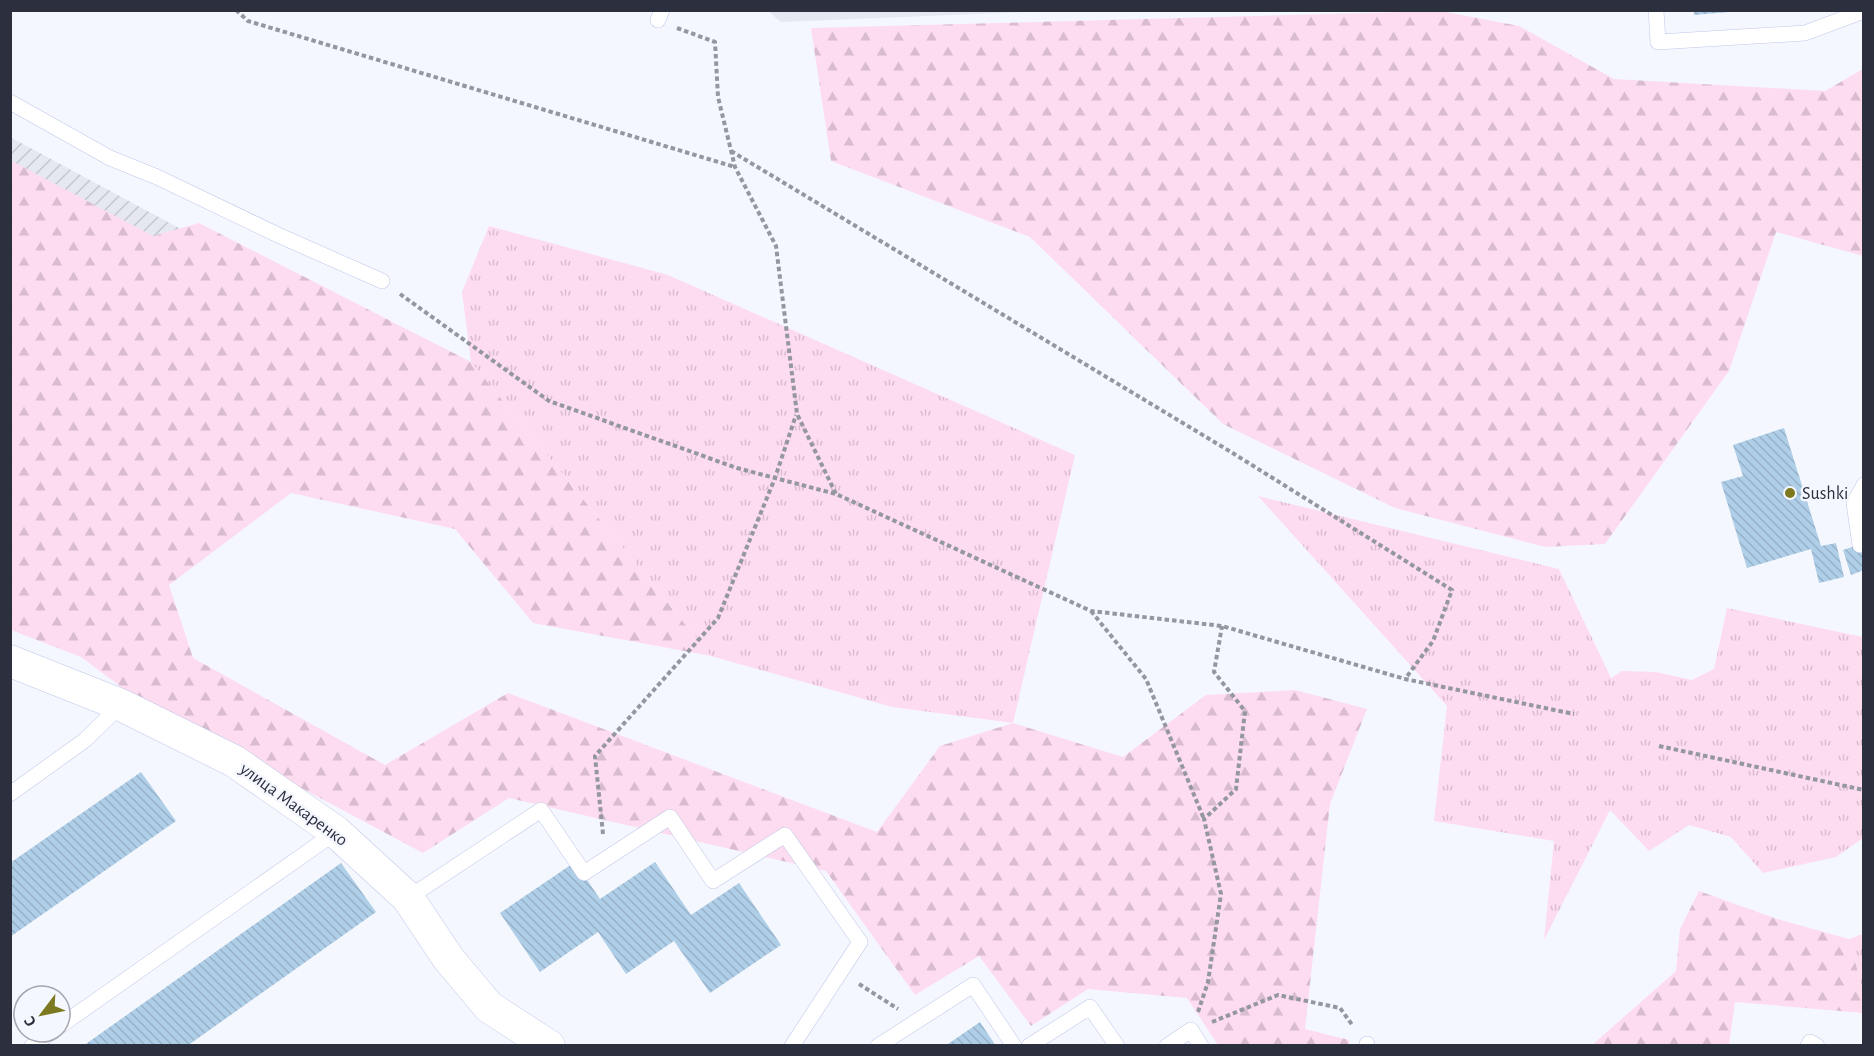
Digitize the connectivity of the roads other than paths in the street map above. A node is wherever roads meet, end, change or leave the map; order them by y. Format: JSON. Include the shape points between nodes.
{"nodes":[{"id":1,"x":1656,"y":10,"type":"edge"},
{"id":2,"x":1863,"y":11,"type":"edge"},
{"id":3,"x":10,"y":102,"type":"edge"},
{"id":4,"x":382,"y":281,"type":"road end"},
{"id":5,"x":1863,"y":485,"type":"edge"},
{"id":6,"x":1860,"y":544,"type":"dead end"},
{"id":7,"x":10,"y":661,"type":"edge"},
{"id":8,"x":121,"y":705,"type":"junction"},
{"id":9,"x":10,"y":794,"type":"edge"},
{"id":10,"x":336,"y":832,"type":"junction"},
{"id":11,"x":408,"y":898,"type":"junction"},
{"id":12,"x":72,"y":1018,"type":"edge"},
{"id":13,"x":549,"y":1046,"type":"edge"},
{"id":14,"x":792,"y":1046,"type":"edge"},
{"id":15,"x":878,"y":1046,"type":"edge"},
{"id":16,"x":1014,"y":1046,"type":"edge"},
{"id":17,"x":1029,"y":1046,"type":"edge"},
{"id":18,"x":1117,"y":1046,"type":"edge"},
{"id":19,"x":1167,"y":1046,"type":"edge"},
{"id":20,"x":1201,"y":1046,"type":"edge"},
{"id":21,"x":1808,"y":1046,"type":"edge"},
{"id":22,"x":1817,"y":1046,"type":"edge"}],
"edges":[{"from":1,"to":2,"type":"lane","via":[[1658,42],[1805,33]]},
{"from":3,"to":4,"type":"lane","via":[[110,158]]},
{"from":5,"to":6,"type":"lane","via":[[1854,503]]},
{"from":7,"to":8,"type":"street","name":"улица Макаренко"},
{"from":8,"to":9,"type":"lane","via":[[85,740]]},
{"from":8,"to":10,"type":"street","name":"улица Макаренко","via":[[234,760]]},
{"from":10,"to":11,"type":"street","name":"улица Макаренко"},
{"from":10,"to":12,"type":"lane"},
{"from":11,"to":13,"type":"street","name":"улица Макаренко","via":[[448,958],[489,1006]]},
{"from":11,"to":14,"type":"lane","via":[[541,810],[584,873],[670,817],[713,881],[785,835],[860,942]]},
{"from":15,"to":16,"type":"lane","via":[[974,985]]},
{"from":17,"to":18,"type":"lane","via":[[1090,1007]]},
{"from":19,"to":20,"type":"lane","via":[[1191,1030]]},
{"from":21,"to":22,"type":"lane","via":[[1810,1042]]}]}
